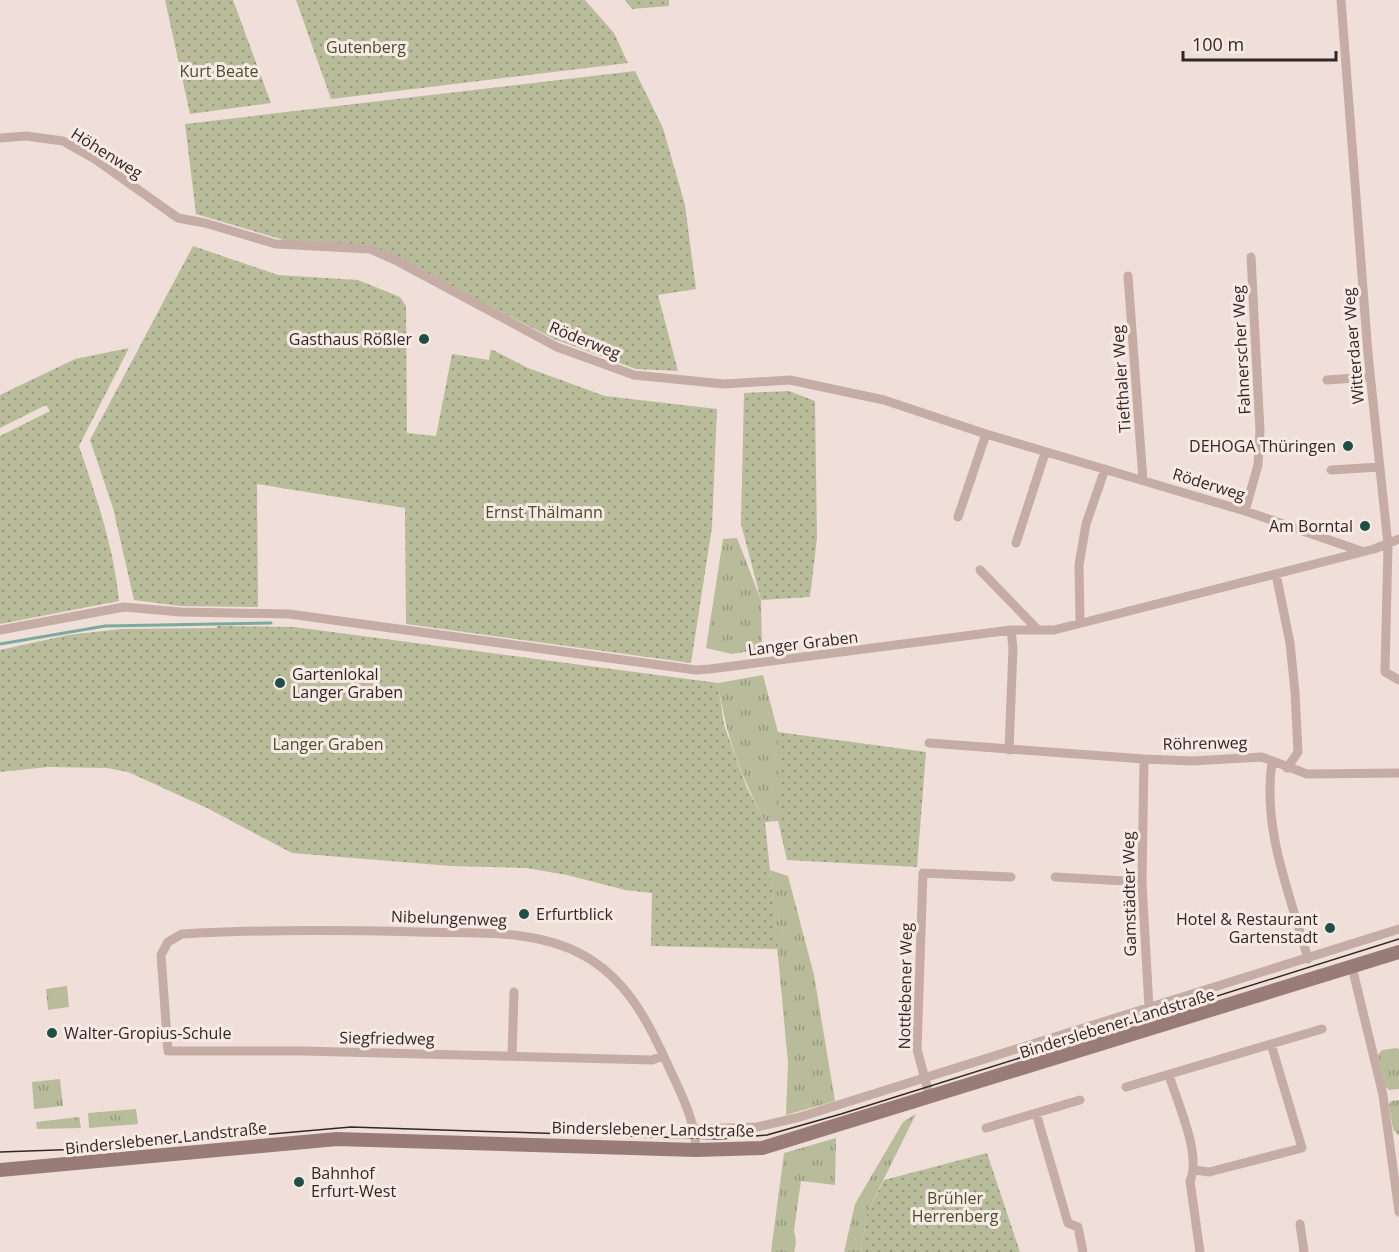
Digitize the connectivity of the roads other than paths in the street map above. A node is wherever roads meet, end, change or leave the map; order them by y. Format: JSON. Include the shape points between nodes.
{"nodes":[{"id":1,"x":1341,"y":0,"type":"edge"},
{"id":2,"x":0,"y":138,"type":"edge"},
{"id":3,"x":189,"y":220,"type":"joint"},
{"id":4,"x":1251,"y":257,"type":"dead end"},
{"id":5,"x":1128,"y":276,"type":"dead end"},
{"id":6,"x":1370,"y":377,"type":"junction"},
{"id":7,"x":1327,"y":380,"type":"dead end"},
{"id":8,"x":986,"y":434,"type":"junction"},
{"id":9,"x":1045,"y":453,"type":"junction"},
{"id":10,"x":1380,"y":467,"type":"junction"},
{"id":11,"x":1105,"y":469,"type":"junction"},
{"id":12,"x":1331,"y":470,"type":"dead end"},
{"id":13,"x":1143,"y":480,"type":"junction"},
{"id":14,"x":1245,"y":511,"type":"junction"},
{"id":15,"x":958,"y":517,"type":"dead end"},
{"id":16,"x":1399,"y":539,"type":"edge"},
{"id":17,"x":1016,"y":543,"type":"dead end"},
{"id":18,"x":1388,"y":545,"type":"junction"},
{"id":19,"x":1361,"y":551,"type":"junction"},
{"id":20,"x":980,"y":570,"type":"dead end"},
{"id":21,"x":1276,"y":574,"type":"junction"},
{"id":22,"x":1080,"y":622,"type":"junction"},
{"id":23,"x":0,"y":630,"type":"edge"},
{"id":24,"x":1011,"y":630,"type":"junction"},
{"id":25,"x":1038,"y":630,"type":"junction"},
{"id":26,"x":1399,"y":680,"type":"edge"},
{"id":27,"x":929,"y":743,"type":"dead end"},
{"id":28,"x":1009,"y":750,"type":"junction"},
{"id":29,"x":1144,"y":759,"type":"junction"},
{"id":30,"x":1272,"y":762,"type":"junction"},
{"id":31,"x":1287,"y":768,"type":"junction"},
{"id":32,"x":1399,"y":773,"type":"edge"},
{"id":33,"x":1011,"y":877,"type":"dead end"},
{"id":34,"x":1055,"y":877,"type":"dead end"},
{"id":35,"x":1142,"y":882,"type":"junction"},
{"id":36,"x":1399,"y":929,"type":"edge"},
{"id":37,"x":1399,"y":952,"type":"edge"},
{"id":38,"x":1308,"y":959,"type":"junction"},
{"id":39,"x":1399,"y":960,"type":"edge"},
{"id":40,"x":1352,"y":967,"type":"junction"},
{"id":41,"x":163,"y":992,"type":"joint"},
{"id":42,"x":514,"y":992,"type":"dead end"},
{"id":43,"x":1149,"y":1008,"type":"junction"},
{"id":44,"x":1154,"y":1029,"type":"junction"},
{"id":45,"x":1322,"y":1029,"type":"dead end"},
{"id":46,"x":1272,"y":1044,"type":"junction"},
{"id":47,"x":512,"y":1055,"type":"junction"},
{"id":48,"x":663,"y":1056,"type":"junction"},
{"id":49,"x":1169,"y":1075,"type":"junction"},
{"id":50,"x":924,"y":1078,"type":"junction"},
{"id":51,"x":1126,"y":1087,"type":"dead end"},
{"id":52,"x":930,"y":1098,"type":"junction"},
{"id":53,"x":1080,"y":1100,"type":"dead end"},
{"id":54,"x":1036,"y":1113,"type":"junction"},
{"id":55,"x":986,"y":1128,"type":"dead end"},
{"id":56,"x":694,"y":1129,"type":"junction"},
{"id":57,"x":696,"y":1150,"type":"junction"},
{"id":58,"x":4,"y":1168,"type":"edge"},
{"id":59,"x":1194,"y":1170,"type":"junction"},
{"id":60,"x":1399,"y":1212,"type":"edge"},
{"id":61,"x":1300,"y":1224,"type":"dead end"},
{"id":62,"x":1083,"y":1252,"type":"edge"},
{"id":63,"x":1200,"y":1252,"type":"edge"},
{"id":64,"x":1304,"y":1252,"type":"edge"}],
"edges":[{"from":1,"to":6,"type":"street","name":"Witterdaer Weg"},
{"from":2,"to":3,"type":"street","name":"Höhenweg","via":[[26,136],[63,141],[178,218]]},
{"from":3,"to":8,"type":"street","name":"Röderweg","via":[[276,244],[370,249],[557,347],[634,375],[724,384],[790,380],[884,400]]},
{"from":4,"to":14,"type":"street","name":"Fahnerscher Weg","via":[[1260,431],[1258,465]]},
{"from":5,"to":13,"type":"street","name":"Tiefthaler Weg"},
{"from":6,"to":7,"type":"street"},
{"from":6,"to":10,"type":"street","name":"Witterdaer Weg"},
{"from":8,"to":9,"type":"street","name":"Röderweg"},
{"from":8,"to":15,"type":"street"},
{"from":9,"to":11,"type":"street","name":"Röderweg"},
{"from":9,"to":17,"type":"street"},
{"from":10,"to":12,"type":"street"},
{"from":10,"to":18,"type":"street","name":"Witterdaer Weg"},
{"from":11,"to":13,"type":"street","name":"Röderweg"},
{"from":11,"to":22,"type":"street","via":[[1086,524],[1079,565]]},
{"from":13,"to":14,"type":"street","name":"Röderweg"},
{"from":14,"to":19,"type":"street","name":"Röderweg"},
{"from":16,"to":18,"type":"street","name":"Langer Graben"},
{"from":18,"to":19,"type":"street","name":"Langer Graben"},
{"from":18,"to":26,"type":"street","name":"Witterdaer Weg","via":[[1385,672]]},
{"from":19,"to":21,"type":"street","name":"Langer Graben"},
{"from":20,"to":25,"type":"street"},
{"from":21,"to":22,"type":"street","name":"Langer Graben"},
{"from":21,"to":31,"type":"street","via":[[1290,637],[1295,692],[1298,752]]},
{"from":22,"to":25,"type":"street","name":"Langer Graben"},
{"from":23,"to":24,"type":"street","name":"Langer Graben","via":[[124,607],[289,614],[696,670]]},
{"from":24,"to":25,"type":"street","name":"Langer Graben"},
{"from":24,"to":28,"type":"street"},
{"from":27,"to":28,"type":"street","name":"Röhrenweg"},
{"from":28,"to":29,"type":"street","name":"Röhrenweg"},
{"from":29,"to":30,"type":"street","name":"Röhrenweg","via":[[1262,757]]},
{"from":29,"to":35,"type":"street","name":"Gamstädter Weg"},
{"from":30,"to":31,"type":"street","name":"Röhrenweg"},
{"from":30,"to":38,"type":"street","via":[[1269,780],[1273,843]]},
{"from":31,"to":32,"type":"street","name":"Röhrenweg","via":[[1307,774]]},
{"from":33,"to":50,"type":"street","name":"Nottlebener Weg","via":[[922,873],[916,1013],[917,1049]]},
{"from":34,"to":35,"type":"street"},
{"from":35,"to":43,"type":"street","name":"Gamstädter Weg"},
{"from":36,"to":38,"type":"street","name":"Binderslebener Landstraße"},
{"from":37,"to":40,"type":"main road","name":"Binderslebener Landstraße"},
{"from":38,"to":43,"type":"street","name":"Binderslebener Landstraße"},
{"from":39,"to":40,"type":"main road","name":"Binderslebener Landstraße"},
{"from":40,"to":44,"type":"main road","name":"Binderslebener Landstraße"},
{"from":40,"to":60,"type":"street","via":[[1372,1045]]},
{"from":41,"to":47,"type":"street","name":"Siegfriedweg","via":[[168,1052]]},
{"from":41,"to":48,"type":"street","name":"Nibelungenweg","via":[[161,955],[168,942],[182,934],[302,928],[515,935],[568,948],[617,979],[639,1009]]},
{"from":42,"to":47,"type":"street"},
{"from":43,"to":44,"type":"street","name":"Gamstädter Weg"},
{"from":43,"to":50,"type":"street","name":"Binderslebener Landstraße"},
{"from":44,"to":52,"type":"main road","name":"Binderslebener Landstraße"},
{"from":45,"to":46,"type":"street"},
{"from":46,"to":49,"type":"street"},
{"from":46,"to":59,"type":"street","via":[[1302,1148],[1209,1172]]},
{"from":47,"to":48,"type":"street","name":"Siegfriedweg","via":[[652,1060]]},
{"from":48,"to":56,"type":"street","name":"Nibelungenweg"},
{"from":49,"to":51,"type":"street"},
{"from":49,"to":59,"type":"street"},
{"from":50,"to":52,"type":"street","name":"Nottlebener Weg"},
{"from":50,"to":56,"type":"street","name":"Binderslebener Landstraße","via":[[787,1121],[757,1127]]},
{"from":52,"to":57,"type":"main road","name":"Binderslebener Landstraße","via":[[790,1141],[746,1150]]},
{"from":53,"to":54,"type":"street"},
{"from":54,"to":55,"type":"street"},
{"from":54,"to":62,"type":"street","via":[[1068,1223],[1078,1227]]},
{"from":56,"to":57,"type":"street","name":"Nibelungenweg"},
{"from":57,"to":58,"type":"main road","name":"Binderslebener Landstraße","via":[[337,1139]]},
{"from":59,"to":63,"type":"street","via":[[1190,1181]]},
{"from":61,"to":64,"type":"street"}]}
